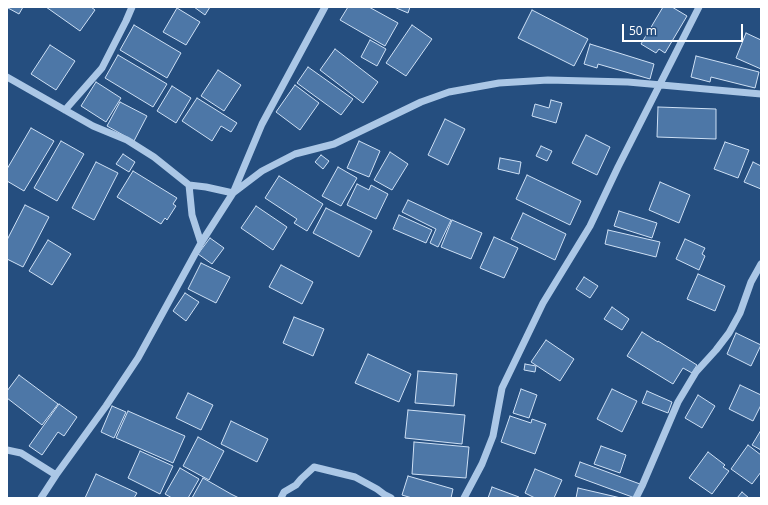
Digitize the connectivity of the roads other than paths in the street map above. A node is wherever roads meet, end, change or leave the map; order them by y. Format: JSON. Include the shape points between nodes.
{"nodes":[{"id":1,"x":132,"y":7,"type":"edge"},
{"id":2,"x":325,"y":7,"type":"edge"},
{"id":3,"x":699,"y":7,"type":"edge"},
{"id":4,"x":7,"y":77,"type":"edge"},
{"id":5,"x":660,"y":85,"type":"junction"},
{"id":6,"x":761,"y":94,"type":"edge"},
{"id":7,"x":65,"y":110,"type":"junction"},
{"id":8,"x":189,"y":185,"type":"junction"},
{"id":9,"x":233,"y":193,"type":"junction"},
{"id":10,"x":201,"y":243,"type":"junction"},
{"id":11,"x":761,"y":264,"type":"edge"},
{"id":12,"x":7,"y":450,"type":"edge"},
{"id":13,"x":56,"y":475,"type":"junction"},
{"id":14,"x":41,"y":498,"type":"edge"},
{"id":15,"x":281,"y":498,"type":"edge"},
{"id":16,"x":391,"y":498,"type":"edge"},
{"id":17,"x":464,"y":498,"type":"edge"},
{"id":18,"x":636,"y":498,"type":"edge"}],
"edges":[{"from":1,"to":7,"type":"street","via":[[102,68]]},
{"from":2,"to":9,"type":"street","via":[[262,124]]},
{"from":3,"to":5,"type":"street"},
{"from":4,"to":7,"type":"street"},
{"from":5,"to":6,"type":"street"},
{"from":5,"to":9,"type":"street","via":[[548,80],[449,92],[421,102],[334,144],[295,154],[262,172]]},
{"from":5,"to":17,"type":"street","via":[[590,226],[543,303],[502,388],[493,436]]},
{"from":7,"to":8,"type":"street","via":[[93,126],[127,140],[154,157]]},
{"from":8,"to":9,"type":"street","via":[[206,186]]},
{"from":8,"to":10,"type":"street","via":[[192,215]]},
{"from":9,"to":10,"type":"street"},
{"from":10,"to":13,"type":"street","via":[[138,358]]},
{"from":11,"to":18,"type":"street","via":[[729,333],[696,372],[678,402]]},
{"from":12,"to":13,"type":"street","via":[[21,453]]},
{"from":13,"to":14,"type":"street"},
{"from":15,"to":16,"type":"street","via":[[284,492],[296,485],[314,467],[355,477]]}]}
